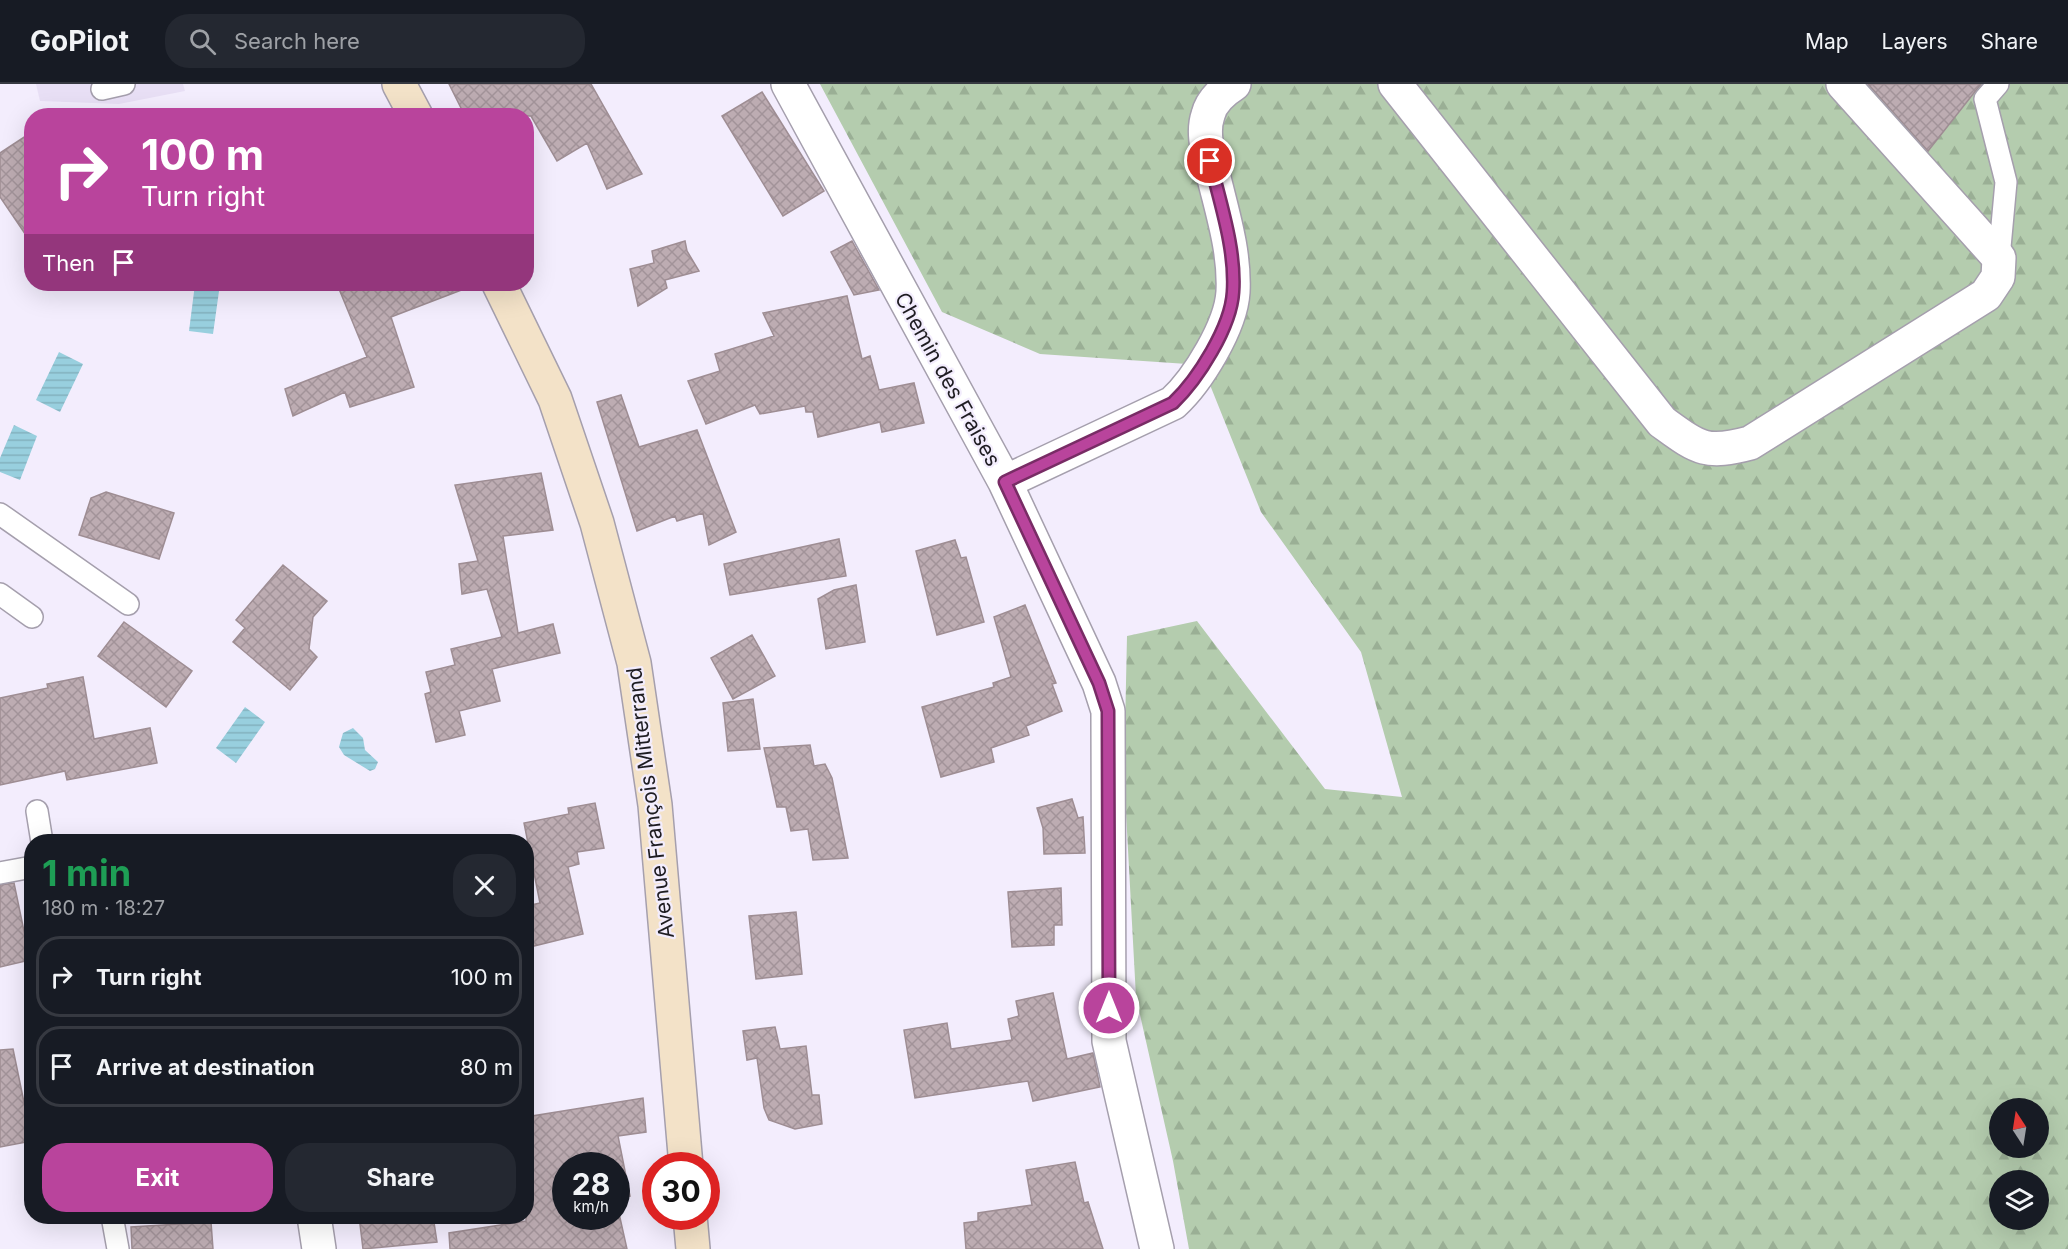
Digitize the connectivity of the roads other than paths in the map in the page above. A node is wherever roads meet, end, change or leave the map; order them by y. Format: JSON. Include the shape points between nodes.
{"nodes":[{"id":1,"x":124,"y":84,"type":"edge"},
{"id":2,"x":399,"y":84,"type":"edge"},
{"id":3,"x":788,"y":84,"type":"edge"},
{"id":4,"x":1234,"y":84,"type":"edge"},
{"id":5,"x":1395,"y":84,"type":"edge"},
{"id":6,"x":1843,"y":84,"type":"edge"},
{"id":7,"x":1998,"y":84,"type":"edge"},
{"id":8,"x":102,"y":89,"type":"dead end"},
{"id":9,"x":412,"y":108,"type":"edge"},
{"id":10,"x":1999,"y":258,"type":"junction"},
{"id":11,"x":502,"y":291,"type":"edge"},
{"id":12,"x":1005,"y":482,"type":"junction"},
{"id":13,"x":0,"y":514,"type":"edge"},
{"id":14,"x":0,"y":594,"type":"edge"},
{"id":15,"x":128,"y":604,"type":"dead end"},
{"id":16,"x":32,"y":617,"type":"dead end"},
{"id":17,"x":37,"y":811,"type":"dead end"},
{"id":18,"x":41,"y":834,"type":"edge"},
{"id":19,"x":24,"y":868,"type":"edge"},
{"id":20,"x":0,"y":873,"type":"edge"},
{"id":21,"x":685,"y":1152,"type":"edge"},
{"id":22,"x":113,"y":1224,"type":"edge"},
{"id":23,"x":316,"y":1224,"type":"edge"},
{"id":24,"x":691,"y":1230,"type":"edge"},
{"id":25,"x":118,"y":1249,"type":"edge"},
{"id":26,"x":319,"y":1249,"type":"edge"},
{"id":27,"x":693,"y":1249,"type":"edge"},
{"id":28,"x":1157,"y":1249,"type":"edge"}],
"edges":[{"from":1,"to":8,"type":"lane"},
{"from":2,"to":9,"type":"main road"},
{"from":3,"to":12,"type":"street","name":"Chemin des Fraises"},
{"from":4,"to":12,"type":"street","via":[[1222,92],[1208,114],[1206,140],[1232,270],[1233,293],[1218,341],[1187,390],[1173,403]]},
{"from":5,"to":10,"type":"street","via":[[1662,422],[1696,446],[1722,450],[1760,437],[1986,296],[1998,277]]},
{"from":6,"to":10,"type":"street"},
{"from":7,"to":10,"type":"lane","via":[[1985,99],[2006,182]]},
{"from":11,"to":21,"type":"main road","name":"Avenue François Mitterrand","via":[[555,399],[597,524],[634,663],[655,805]]},
{"from":12,"to":28,"type":"street","name":"Chemin des Fraises","via":[[1099,683],[1108,711],[1109,1041]]},
{"from":13,"to":15,"type":"lane"},
{"from":14,"to":16,"type":"lane"},
{"from":17,"to":18,"type":"lane"},
{"from":19,"to":20,"type":"lane"},
{"from":22,"to":25,"type":"lane"},
{"from":23,"to":26,"type":"street"},
{"from":24,"to":27,"type":"main road"}]}
